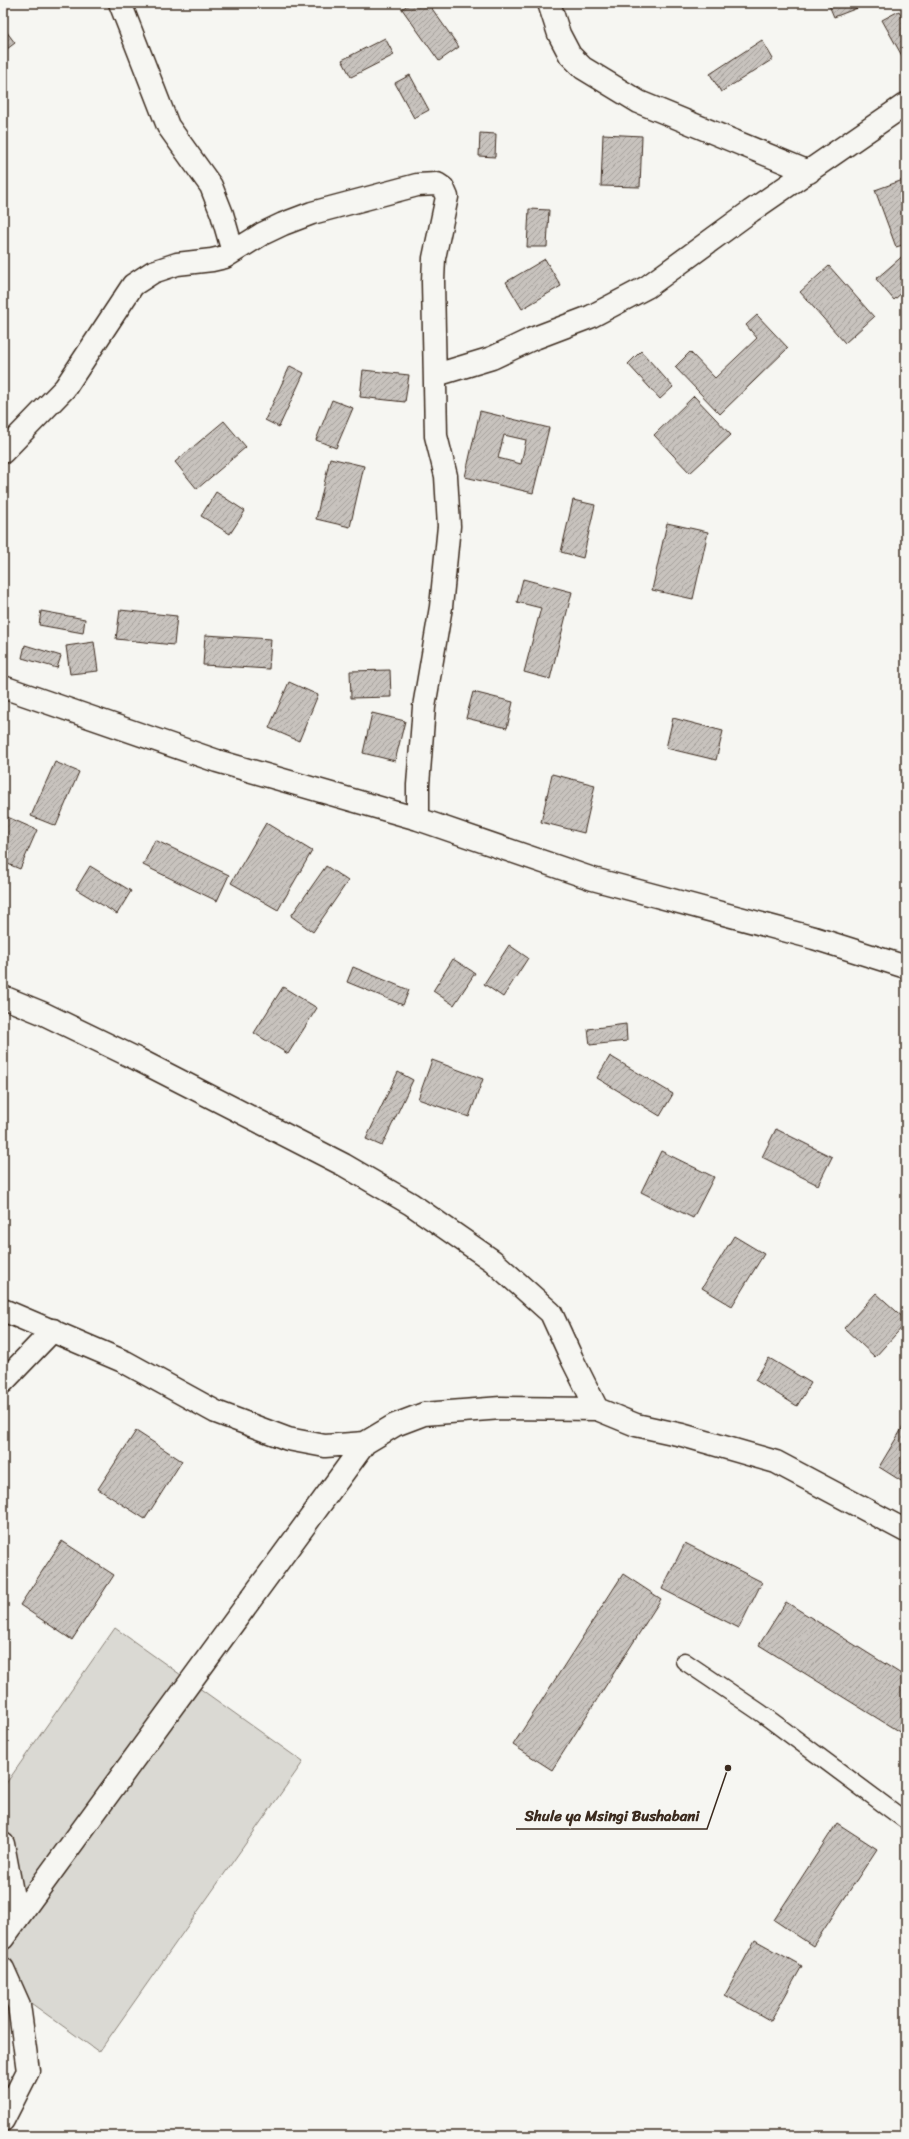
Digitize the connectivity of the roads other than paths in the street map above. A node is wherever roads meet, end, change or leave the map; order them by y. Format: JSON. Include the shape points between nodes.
{"nodes":[{"id":1,"x":120,"y":3,"type":"edge"},
{"id":2,"x":549,"y":3,"type":"edge"},
{"id":3,"x":906,"y":104,"type":"edge"},
{"id":4,"x":808,"y":172,"type":"junction"},
{"id":5,"x":233,"y":252,"type":"junction"},
{"id":6,"x":436,"y":375,"type":"junction"},
{"id":7,"x":3,"y":452,"type":"edge"},
{"id":8,"x":3,"y":687,"type":"edge"},
{"id":9,"x":418,"y":819,"type":"junction"},
{"id":10,"x":906,"y":967,"type":"edge"},
{"id":11,"x":3,"y":997,"type":"edge"},
{"id":12,"x":3,"y":1310,"type":"edge"},
{"id":13,"x":53,"y":1330,"type":"junction"},
{"id":14,"x":3,"y":1382,"type":"edge"},
{"id":15,"x":597,"y":1409,"type":"junction"},
{"id":16,"x":365,"y":1443,"type":"junction"},
{"id":17,"x":906,"y":1531,"type":"edge"},
{"id":18,"x":684,"y":1661,"type":"dead end"},
{"id":19,"x":906,"y":1821,"type":"edge"},
{"id":20,"x":3,"y":1844,"type":"edge"},
{"id":21,"x":17,"y":1919,"type":"junction"},
{"id":22,"x":3,"y":1938,"type":"edge"},
{"id":23,"x":3,"y":1969,"type":"edge"},
{"id":24,"x":3,"y":2120,"type":"edge"}],
"edges":[{"from":1,"to":5,"type":"street","via":[[168,126],[210,186],[222,214]]},
{"from":2,"to":4,"type":"street","via":[[559,34],[570,55],[583,68],[639,102]]},
{"from":3,"to":4,"type":"street"},
{"from":4,"to":6,"type":"street","via":[[647,287],[590,317],[532,339],[492,358]]},
{"from":5,"to":6,"type":"street","via":[[262,234],[312,213],[417,185],[437,184],[443,188],[447,197],[434,258]]},
{"from":5,"to":7,"type":"street","via":[[212,260],[177,264],[153,272],[133,285],[66,388]]},
{"from":6,"to":9,"type":"street","via":[[436,436],[446,476],[449,526],[441,607],[424,707]]},
{"from":8,"to":9,"type":"street","via":[[216,761]]},
{"from":9,"to":10,"type":"street","via":[[593,879],[814,938]]},
{"from":11,"to":15,"type":"street","via":[[42,1013],[144,1063],[344,1165],[411,1204],[493,1261],[551,1314]]},
{"from":12,"to":13,"type":"street"},
{"from":13,"to":14,"type":"street"},
{"from":13,"to":16,"type":"street","via":[[125,1362],[216,1412],[288,1439],[325,1446]]},
{"from":15,"to":16,"type":"street","via":[[500,1408],[424,1414],[395,1425]]},
{"from":15,"to":17,"type":"street","via":[[636,1425],[682,1435],[776,1462]]},
{"from":16,"to":21,"type":"street"},
{"from":18,"to":19,"type":"lane","via":[[761,1713]]},
{"from":20,"to":21,"type":"street"},
{"from":21,"to":22,"type":"street"},
{"from":23,"to":24,"type":"street","via":[[19,2005],[28,2071]]}]}
